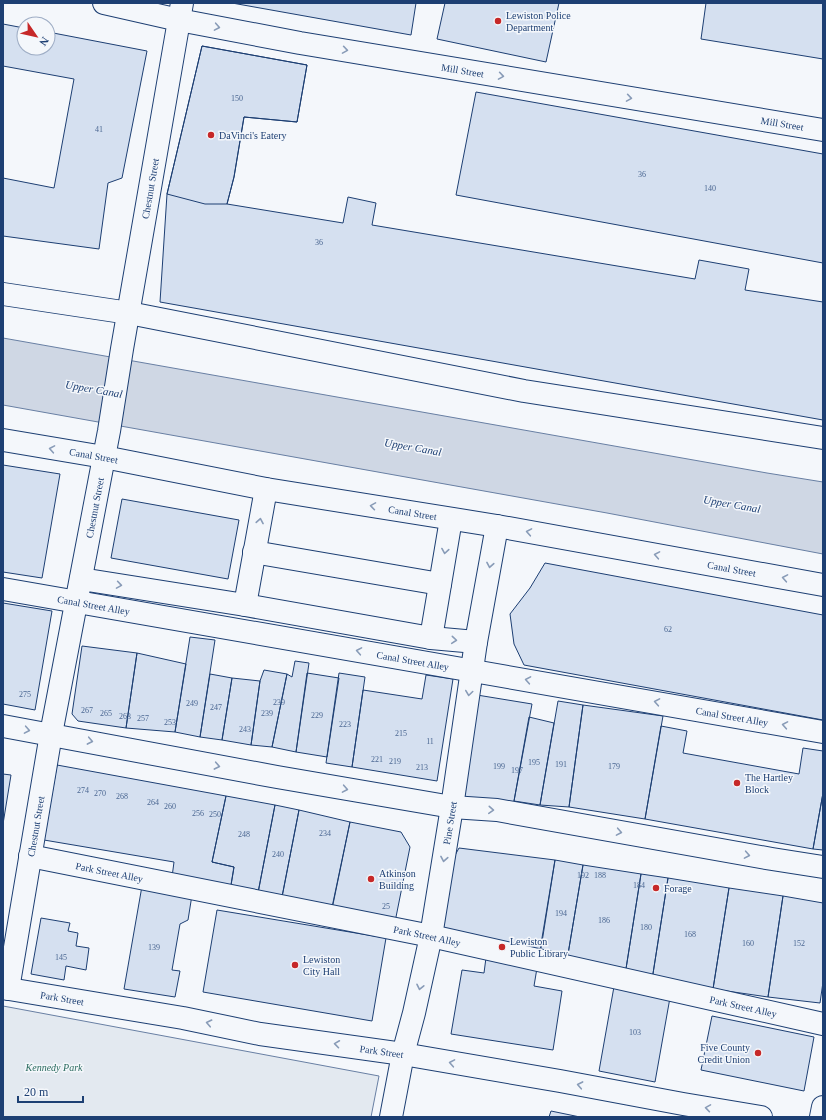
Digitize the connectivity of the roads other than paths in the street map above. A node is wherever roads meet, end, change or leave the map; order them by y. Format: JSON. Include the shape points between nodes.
{"nodes":[{"id":1,"x":104,"y":3,"type":"edge"},
{"id":2,"x":180,"y":12,"type":"edge"},
{"id":3,"x":823,"y":130,"type":"edge"},
{"id":4,"x":3,"y":294,"type":"edge"},
{"id":5,"x":129,"y":313,"type":"junction"},
{"id":6,"x":823,"y":438,"type":"edge"},
{"id":7,"x":3,"y":440,"type":"edge"},
{"id":8,"x":104,"y":458,"type":"junction"},
{"id":9,"x":266,"y":489,"type":"junction"},
{"id":10,"x":451,"y":519,"type":"junction"},
{"id":11,"x":497,"y":526,"type":"junction"},
{"id":12,"x":254,"y":552,"type":"junction"},
{"id":13,"x":81,"y":579,"type":"junction"},
{"id":14,"x":440,"y":584,"type":"junction"},
{"id":15,"x":823,"y":585,"type":"edge"},
{"id":16,"x":3,"y":590,"type":"edge"},
{"id":17,"x":77,"y":602,"type":"junction"},
{"id":18,"x":245,"y":606,"type":"junction"},
{"id":19,"x":431,"y":638,"type":"junction"},
{"id":20,"x":476,"y":642,"type":"junction"},
{"id":21,"x":472,"y":670,"type":"junction"},
{"id":22,"x":3,"y":726,"type":"edge"},
{"id":23,"x":823,"y":732,"type":"edge"},
{"id":24,"x":51,"y":734,"type":"junction"},
{"id":25,"x":452,"y":807,"type":"junction"},
{"id":26,"x":30,"y":856,"type":"junction"},
{"id":27,"x":823,"y":867,"type":"edge"},
{"id":28,"x":431,"y":936,"type":"junction"},
{"id":29,"x":5,"y":989,"type":"edge"},
{"id":30,"x":823,"y":1024,"type":"edge"},
{"id":31,"x":403,"y":1054,"type":"junction"},
{"id":32,"x":823,"y":1107,"type":"edge"},
{"id":33,"x":391,"y":1117,"type":"edge"},
{"id":34,"x":761,"y":1117,"type":"edge"},
{"id":35,"x":821,"y":1117,"type":"edge"}],
"edges":[{"from":1,"to":2,"type":"street","name":"Mill Street"},
{"from":2,"to":3,"type":"street","name":"Mill Street","one_way":true,"via":[[300,43]]},
{"from":2,"to":5,"type":"street","name":"Chestnut Street"},
{"from":4,"to":5,"type":"street"},
{"from":5,"to":6,"type":"street","via":[[524,391]]},
{"from":5,"to":8,"type":"street","name":"Chestnut Street"},
{"from":8,"to":7,"type":"street","name":"Canal Street","one_way":true},
{"from":8,"to":9,"type":"street","name":"Canal Street"},
{"from":8,"to":13,"type":"street","name":"Chestnut Street"},
{"from":10,"to":9,"type":"street","name":"Canal Street","one_way":true},
{"from":12,"to":9,"type":"street","one_way":true},
{"from":10,"to":11,"type":"street","name":"Canal Street"},
{"from":10,"to":14,"type":"street","one_way":true},
{"from":15,"to":11,"type":"street","name":"Canal Street","one_way":true},
{"from":11,"to":20,"type":"street","name":"Pine Street","one_way":true},
{"from":12,"to":14,"type":"street"},
{"from":12,"to":18,"type":"street"},
{"from":13,"to":17,"type":"street","name":"Chestnut Street"},
{"from":13,"to":18,"type":"street","one_way":true},
{"from":14,"to":19,"type":"street"},
{"from":16,"to":17,"type":"street","name":"Canal Street Alley"},
{"from":21,"to":17,"type":"street","name":"Canal Street Alley","one_way":true},
{"from":17,"to":24,"type":"street","name":"Chestnut Street"},
{"from":18,"to":19,"type":"street"},
{"from":19,"to":20,"type":"street","one_way":true},
{"from":20,"to":21,"type":"street","name":"Pine Street"},
{"from":23,"to":21,"type":"street","name":"Canal Street Alley","one_way":true},
{"from":21,"to":25,"type":"street","name":"Pine Street","one_way":true},
{"from":22,"to":24,"type":"street","one_way":true},
{"from":24,"to":25,"type":"street","one_way":true},
{"from":24,"to":26,"type":"street","name":"Chestnut Street"},
{"from":25,"to":27,"type":"street","one_way":true,"via":[[497,810]]},
{"from":25,"to":28,"type":"street","name":"Pine Street","one_way":true},
{"from":26,"to":28,"type":"street","name":"Park Street Alley"},
{"from":26,"to":29,"type":"street","name":"Chestnut Street"},
{"from":28,"to":30,"type":"street","name":"Park Street Alley"},
{"from":28,"to":31,"type":"street","name":"Pine Street","one_way":true},
{"from":31,"to":29,"type":"street","name":"Park Street","one_way":true,"via":[[260,1034],[183,1018]]},
{"from":31,"to":33,"type":"street","name":"Pine Street"},
{"from":34,"to":31,"type":"street","name":"Park Street","one_way":true},
{"from":32,"to":35,"type":"street"}]}
